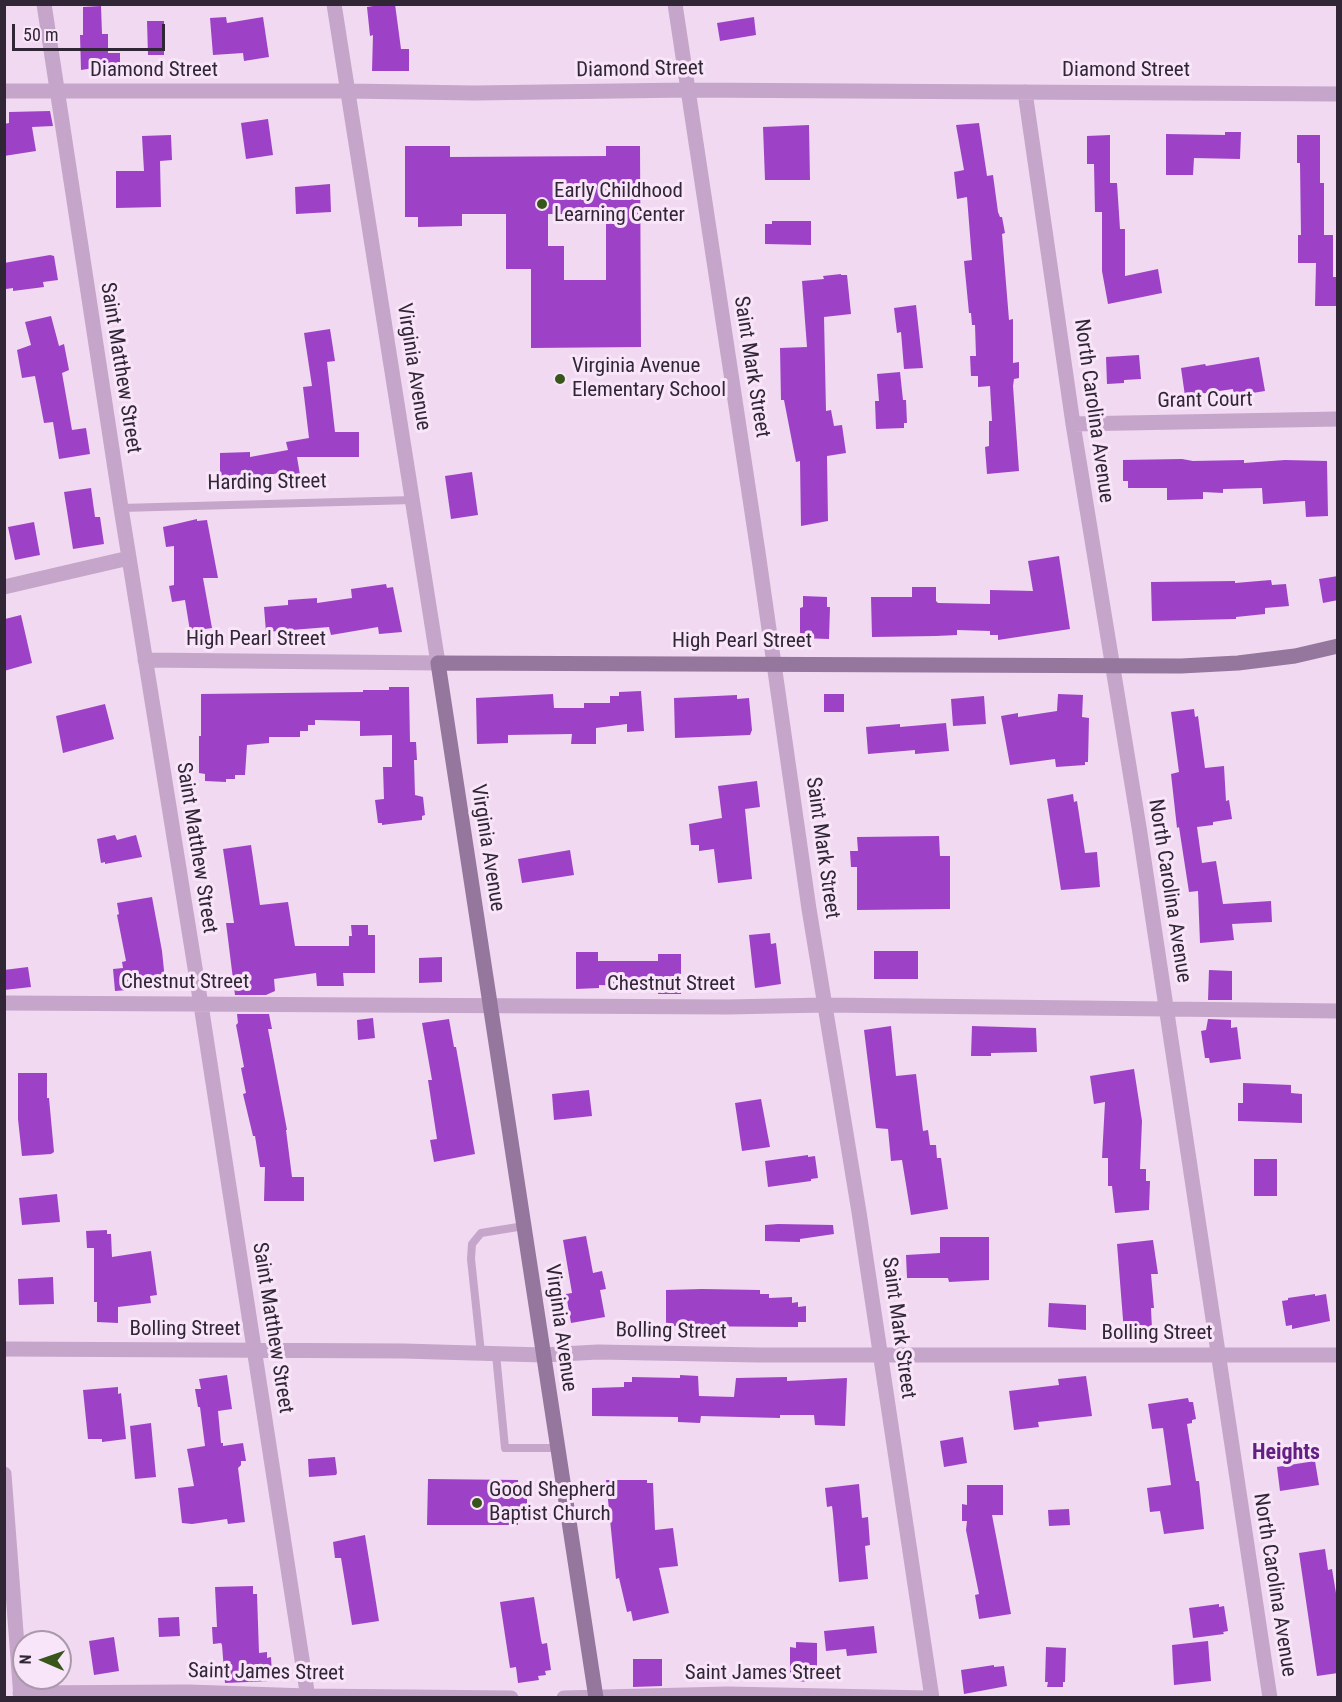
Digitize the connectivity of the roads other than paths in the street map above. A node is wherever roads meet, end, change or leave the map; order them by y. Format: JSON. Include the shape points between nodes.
{"nodes":[{"id":1,"x":44,"y":4,"type":"edge"},
{"id":2,"x":334,"y":4,"type":"edge"},
{"id":3,"x":675,"y":4,"type":"edge"},
{"id":4,"x":688,"y":90,"type":"junction"},
{"id":5,"x":348,"y":91,"type":"junction"},
{"id":6,"x":4,"y":92,"type":"edge"},
{"id":7,"x":57,"y":92,"type":"junction"},
{"id":8,"x":1025,"y":92,"type":"junction"},
{"id":9,"x":1338,"y":94,"type":"edge"},
{"id":10,"x":1338,"y":419,"type":"edge"},
{"id":11,"x":1073,"y":424,"type":"junction"},
{"id":12,"x":413,"y":500,"type":"junction"},
{"id":13,"x":121,"y":508,"type":"junction"},
{"id":14,"x":129,"y":558,"type":"junction"},
{"id":15,"x":4,"y":587,"type":"edge"},
{"id":16,"x":1338,"y":646,"type":"edge"},
{"id":17,"x":145,"y":660,"type":"junction"},
{"id":18,"x":438,"y":663,"type":"junction"},
{"id":19,"x":774,"y":664,"type":"junction"},
{"id":20,"x":1112,"y":665,"type":"junction"},
{"id":21,"x":4,"y":1003,"type":"edge"},
{"id":22,"x":201,"y":1005,"type":"junction"},
{"id":23,"x":490,"y":1005,"type":"junction"},
{"id":24,"x":825,"y":1005,"type":"junction"},
{"id":25,"x":1166,"y":1010,"type":"junction"},
{"id":26,"x":1338,"y":1011,"type":"edge"},
{"id":27,"x":524,"y":1226,"type":"junction"},
{"id":28,"x":4,"y":1349,"type":"edge"},
{"id":29,"x":254,"y":1351,"type":"junction"},
{"id":30,"x":489,"y":1354,"type":"junction"},
{"id":31,"x":543,"y":1355,"type":"junction"},
{"id":32,"x":881,"y":1355,"type":"junction"},
{"id":33,"x":1218,"y":1355,"type":"junction"},
{"id":34,"x":1338,"y":1355,"type":"edge"},
{"id":35,"x":557,"y":1448,"type":"junction"},
{"id":36,"x":4,"y":1474,"type":"edge"},
{"id":37,"x":20,"y":1695,"type":"edge"},
{"id":38,"x":211,"y":1695,"type":"edge"},
{"id":39,"x":308,"y":1697,"type":"edge"},
{"id":40,"x":596,"y":1697,"type":"edge"},
{"id":41,"x":511,"y":1698,"type":"edge"},
{"id":42,"x":564,"y":1698,"type":"edge"},
{"id":43,"x":927,"y":1698,"type":"edge"},
{"id":44,"x":932,"y":1698,"type":"edge"},
{"id":45,"x":1270,"y":1698,"type":"edge"}],
"edges":[{"from":1,"to":7,"type":"street","name":"Saint Matthew Street"},
{"from":2,"to":5,"type":"street","name":"Virginia Avenue"},
{"from":3,"to":4,"type":"street","name":"Saint Mark Street"},
{"from":4,"to":5,"type":"street","name":"Diamond Street"},
{"from":4,"to":8,"type":"street","name":"Diamond Street"},
{"from":4,"to":19,"type":"street","name":"Saint Mark Street"},
{"from":5,"to":7,"type":"street","name":"Diamond Street"},
{"from":5,"to":12,"type":"street","name":"Virginia Avenue"},
{"from":6,"to":7,"type":"street","name":"Diamond Street"},
{"from":7,"to":13,"type":"street","name":"Saint Matthew Street"},
{"from":8,"to":9,"type":"street","name":"Diamond Street"},
{"from":8,"to":11,"type":"street","name":"North Carolina Avenue"},
{"from":10,"to":11,"type":"street","name":"Grant Court"},
{"from":11,"to":20,"type":"street","name":"North Carolina Avenue"},
{"from":12,"to":13,"type":"lane","name":"Harding Street"},
{"from":12,"to":18,"type":"street","name":"Virginia Avenue"},
{"from":13,"to":14,"type":"street","name":"Saint Matthew Street"},
{"from":14,"to":15,"type":"street"},
{"from":14,"to":17,"type":"street","name":"Saint Matthew Street"},
{"from":16,"to":20,"type":"street","name":"High Pearl Street","via":[[1238,663]]},
{"from":17,"to":18,"type":"street","name":"High Pearl Street"},
{"from":17,"to":22,"type":"street","name":"Saint Matthew Street"},
{"from":18,"to":19,"type":"street","name":"High Pearl Street"},
{"from":18,"to":23,"type":"street","name":"Virginia Avenue"},
{"from":19,"to":20,"type":"street","name":"High Pearl Street"},
{"from":19,"to":24,"type":"street","name":"Saint Mark Street"},
{"from":20,"to":25,"type":"street","name":"North Carolina Avenue"},
{"from":21,"to":22,"type":"street","name":"Chestnut Street"},
{"from":22,"to":23,"type":"street","name":"Chestnut Street"},
{"from":22,"to":29,"type":"street","name":"Saint Matthew Street"},
{"from":23,"to":24,"type":"street","name":"Chestnut Street"},
{"from":23,"to":27,"type":"street","name":"Virginia Avenue"},
{"from":24,"to":25,"type":"street","name":"Chestnut Street"},
{"from":24,"to":32,"type":"street","name":"Saint Mark Street"},
{"from":25,"to":26,"type":"street","name":"Chestnut Street"},
{"from":25,"to":33,"type":"street","name":"North Carolina Avenue"},
{"from":27,"to":30,"type":"lane","via":[[481,1233],[472,1244],[471,1259]]},
{"from":27,"to":31,"type":"street","name":"Virginia Avenue"},
{"from":28,"to":29,"type":"street","name":"Bolling Street"},
{"from":29,"to":30,"type":"street","name":"Bolling Street"},
{"from":29,"to":39,"type":"street","name":"Saint Matthew Street"},
{"from":30,"to":31,"type":"street","name":"Bolling Street"},
{"from":30,"to":35,"type":"lane","via":[[506,1448]]},
{"from":31,"to":32,"type":"street","name":"Bolling Street"},
{"from":31,"to":35,"type":"street","name":"Virginia Avenue"},
{"from":32,"to":33,"type":"street","name":"Bolling Street"},
{"from":32,"to":44,"type":"street","name":"Saint Mark Street"},
{"from":33,"to":34,"type":"street","name":"Bolling Street"},
{"from":33,"to":45,"type":"street","name":"North Carolina Avenue"},
{"from":35,"to":40,"type":"street","name":"Virginia Avenue"},
{"from":36,"to":37,"type":"street"},
{"from":37,"to":38,"type":"street","name":"Saint James Street"},
{"from":38,"to":39,"type":"street","name":"Saint James Street"},
{"from":39,"to":41,"type":"street","name":"Saint James Street"},
{"from":40,"to":42,"type":"street","name":"Saint James Street"},
{"from":40,"to":43,"type":"street","name":"Saint James Street","via":[[748,1694]]}]}
